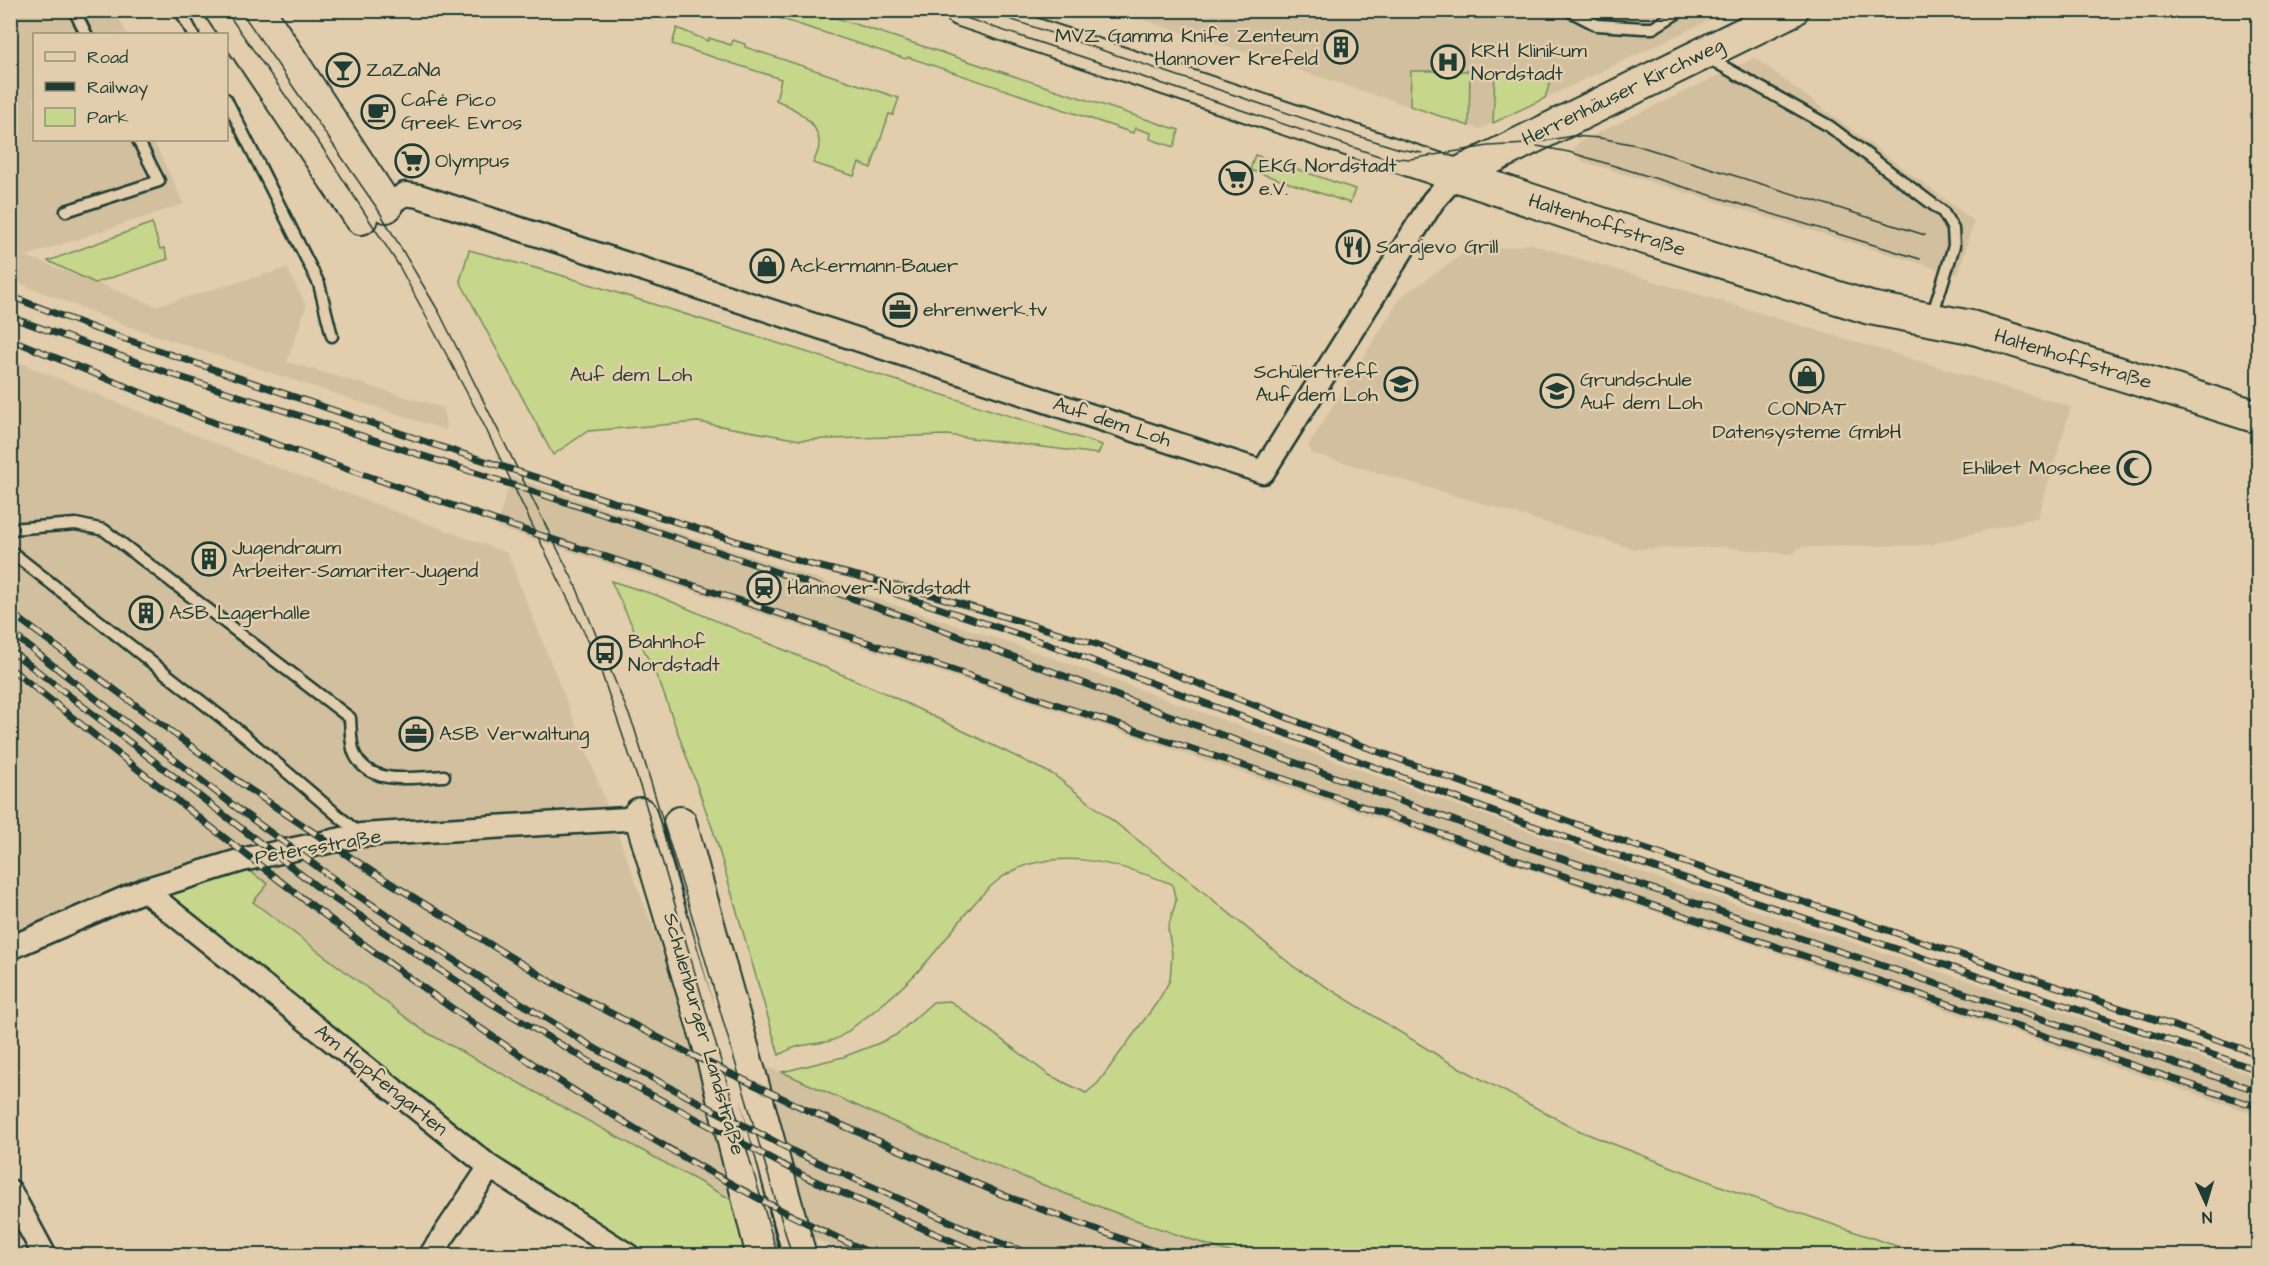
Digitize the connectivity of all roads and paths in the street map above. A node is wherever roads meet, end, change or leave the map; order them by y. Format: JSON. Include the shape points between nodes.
{"nodes":[{"id":1,"x":74,"y":10,"type":"edge"},
{"id":2,"x":180,"y":10,"type":"edge"},
{"id":3,"x":221,"y":10,"type":"edge"},
{"id":4,"x":258,"y":10,"type":"edge"},
{"id":5,"x":962,"y":10,"type":"edge"},
{"id":6,"x":1682,"y":10,"type":"edge"},
{"id":7,"x":1792,"y":10,"type":"edge"},
{"id":8,"x":1570,"y":11,"type":"edge"},
{"id":9,"x":86,"y":33,"type":"edge"},
{"id":10,"x":192,"y":33,"type":"edge"},
{"id":11,"x":1701,"y":54,"type":"junction"},
{"id":12,"x":228,"y":103,"type":"edge"},
{"id":13,"x":139,"y":141,"type":"edge"},
{"id":14,"x":1456,"y":175,"type":"junction"},
{"id":15,"x":66,"y":211,"type":"dead end"},
{"id":16,"x":374,"y":212,"type":"junction"},
{"id":17,"x":1931,"y":320,"type":"junction"},
{"id":18,"x":332,"y":336,"type":"dead end"},
{"id":19,"x":2259,"y":417,"type":"edge"},
{"id":20,"x":10,"y":529,"type":"edge"},
{"id":21,"x":10,"y":551,"type":"edge"},
{"id":22,"x":444,"y":776,"type":"dead end"},
{"id":23,"x":640,"y":814,"type":"joint"},
{"id":24,"x":680,"y":824,"type":"dead end"},
{"id":25,"x":361,"y":836,"type":"junction"},
{"id":26,"x":144,"y":890,"type":"junction"},
{"id":27,"x":10,"y":948,"type":"edge"},
{"id":28,"x":490,"y":1167,"type":"junction"},
{"id":29,"x":10,"y":1191,"type":"edge"},
{"id":30,"x":45,"y":1256,"type":"edge"},
{"id":31,"x":430,"y":1256,"type":"edge"},
{"id":32,"x":629,"y":1256,"type":"edge"},
{"id":33,"x":763,"y":1256,"type":"edge"},
{"id":34,"x":800,"y":1256,"type":"edge"}],
"edges":[{"from":1,"to":9,"type":"lane"},
{"from":2,"to":10,"type":"lane"},
{"from":3,"to":16,"type":"street"},
{"from":4,"to":16,"type":"street"},
{"from":5,"to":14,"type":"street","name":"Haltenhoffstraße"},
{"from":6,"to":8,"type":"lane","via":[[1653,28],[1597,26]]},
{"from":7,"to":11,"type":"street","name":"Herrenhäuser Kirchweg"},
{"from":11,"to":14,"type":"street","name":"Herrenhäuser Kirchweg"},
{"from":11,"to":17,"type":"lane","via":[[1829,126],[1943,212],[1953,229],[1954,246]]},
{"from":12,"to":18,"type":"lane","via":[[319,284]]},
{"from":13,"to":15,"type":"lane","via":[[159,181]]},
{"from":14,"to":16,"type":"street","name":"Auf dem Loh","via":[[1433,201],[1263,472],[420,196],[405,194]]},
{"from":14,"to":17,"type":"street","name":"Haltenhoffstraße","via":[[1858,304]]},
{"from":17,"to":19,"type":"street","name":"Haltenhoffstraße","via":[[1971,327]]},
{"from":20,"to":22,"type":"lane","via":[[76,524],[104,530],[350,718],[354,753],[364,768],[386,778]]},
{"from":21,"to":25,"type":"lane","via":[[277,762]]},
{"from":23,"to":25,"type":"street","name":"Petersstraße","via":[[626,819]]},
{"from":23,"to":33,"type":"street","name":"Schulenburger Landstraße","via":[[713,1058]]},
{"from":24,"to":34,"type":"street","name":"Schulenburger Landstraße"},
{"from":25,"to":26,"type":"street","name":"Petersstraße","via":[[242,860]]},
{"from":26,"to":27,"type":"street","name":"Petersstraße"},
{"from":26,"to":28,"type":"street","name":"Am Hopfengarten"},
{"from":28,"to":31,"type":"street"},
{"from":28,"to":32,"type":"street","name":"Am Hopfengarten"},
{"from":29,"to":30,"type":"street"}]}
